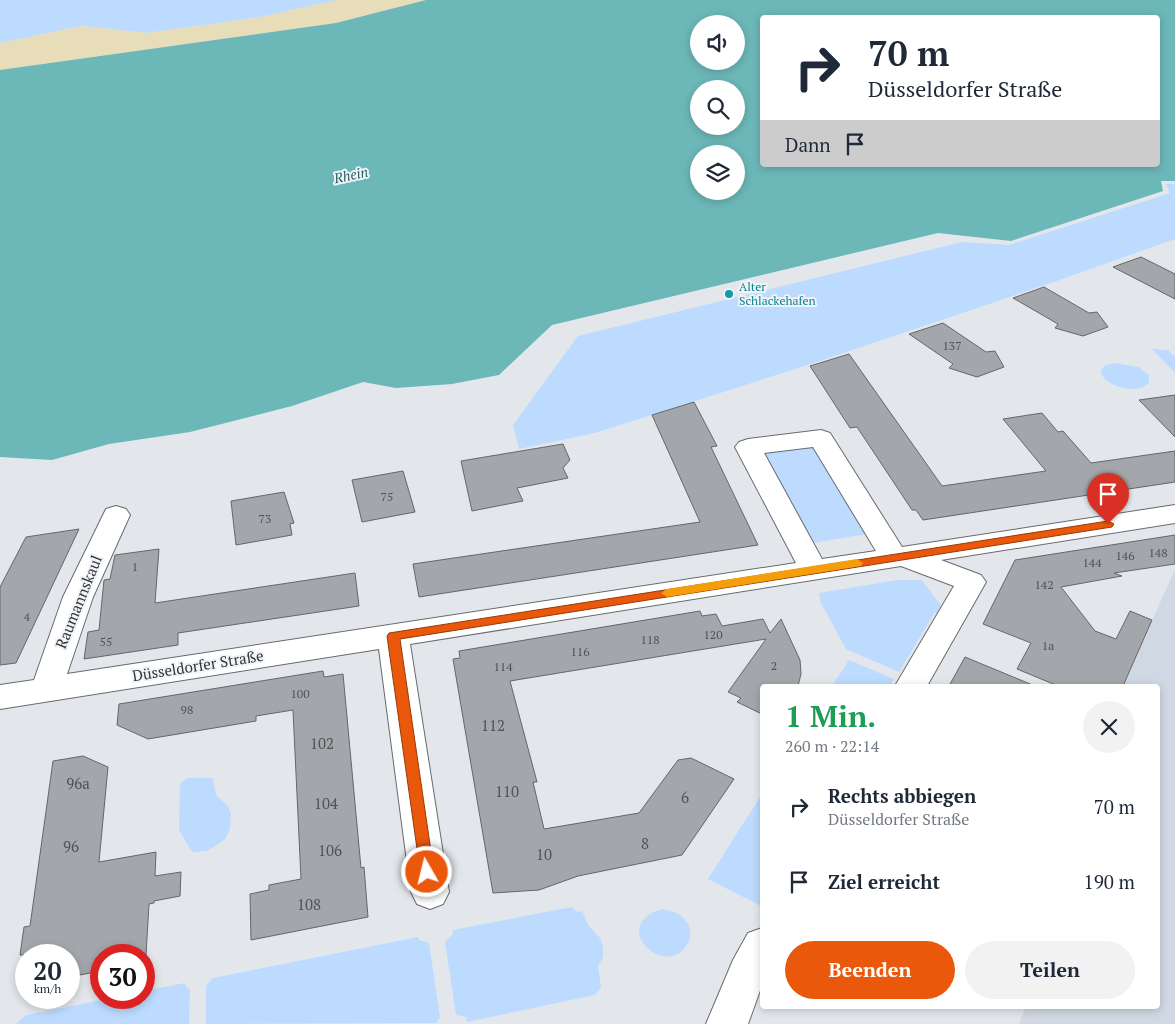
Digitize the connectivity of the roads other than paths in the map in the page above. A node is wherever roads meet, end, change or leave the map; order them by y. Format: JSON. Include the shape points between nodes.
{"nodes":[{"id":1,"x":1175,"y":514,"type":"edge"},
{"id":2,"x":116,"y":515,"type":"dead end"},
{"id":3,"x":994,"y":542,"type":"junction"},
{"id":4,"x":899,"y":557,"type":"junction"},
{"id":5,"x":814,"y":570,"type":"junction"},
{"id":6,"x":971,"y":582,"type":"junction"},
{"id":7,"x":394,"y":636,"type":"junction"},
{"id":8,"x":912,"y":684,"type":"edge"},
{"id":9,"x":46,"y":690,"type":"junction"},
{"id":10,"x":1,"y":702,"type":"edge"},
{"id":11,"x":430,"y":892,"type":"dead end"},
{"id":12,"x":760,"y":950,"type":"edge"},
{"id":13,"x":727,"y":1024,"type":"edge"}],
"edges":[{"from":1,"to":3,"type":"street","name":"Düsseldorfer Straße"},
{"from":2,"to":9,"type":"street","name":"Raumannskaul","via":[[78,597]]},
{"from":3,"to":4,"type":"street","name":"Düsseldorfer Straße"},
{"from":3,"to":6,"type":"street"},
{"from":4,"to":5,"type":"street","name":"Düsseldorfer Straße"},
{"from":4,"to":5,"type":"street","via":[[821,438],[748,448]]},
{"from":4,"to":6,"type":"street"},
{"from":5,"to":7,"type":"street","name":"Düsseldorfer Straße"},
{"from":6,"to":8,"type":"street"},
{"from":7,"to":9,"type":"street","name":"Düsseldorfer Straße"},
{"from":7,"to":11,"type":"street"},
{"from":9,"to":10,"type":"street","name":"Düsseldorfer Straße"},
{"from":12,"to":13,"type":"street"}]}
